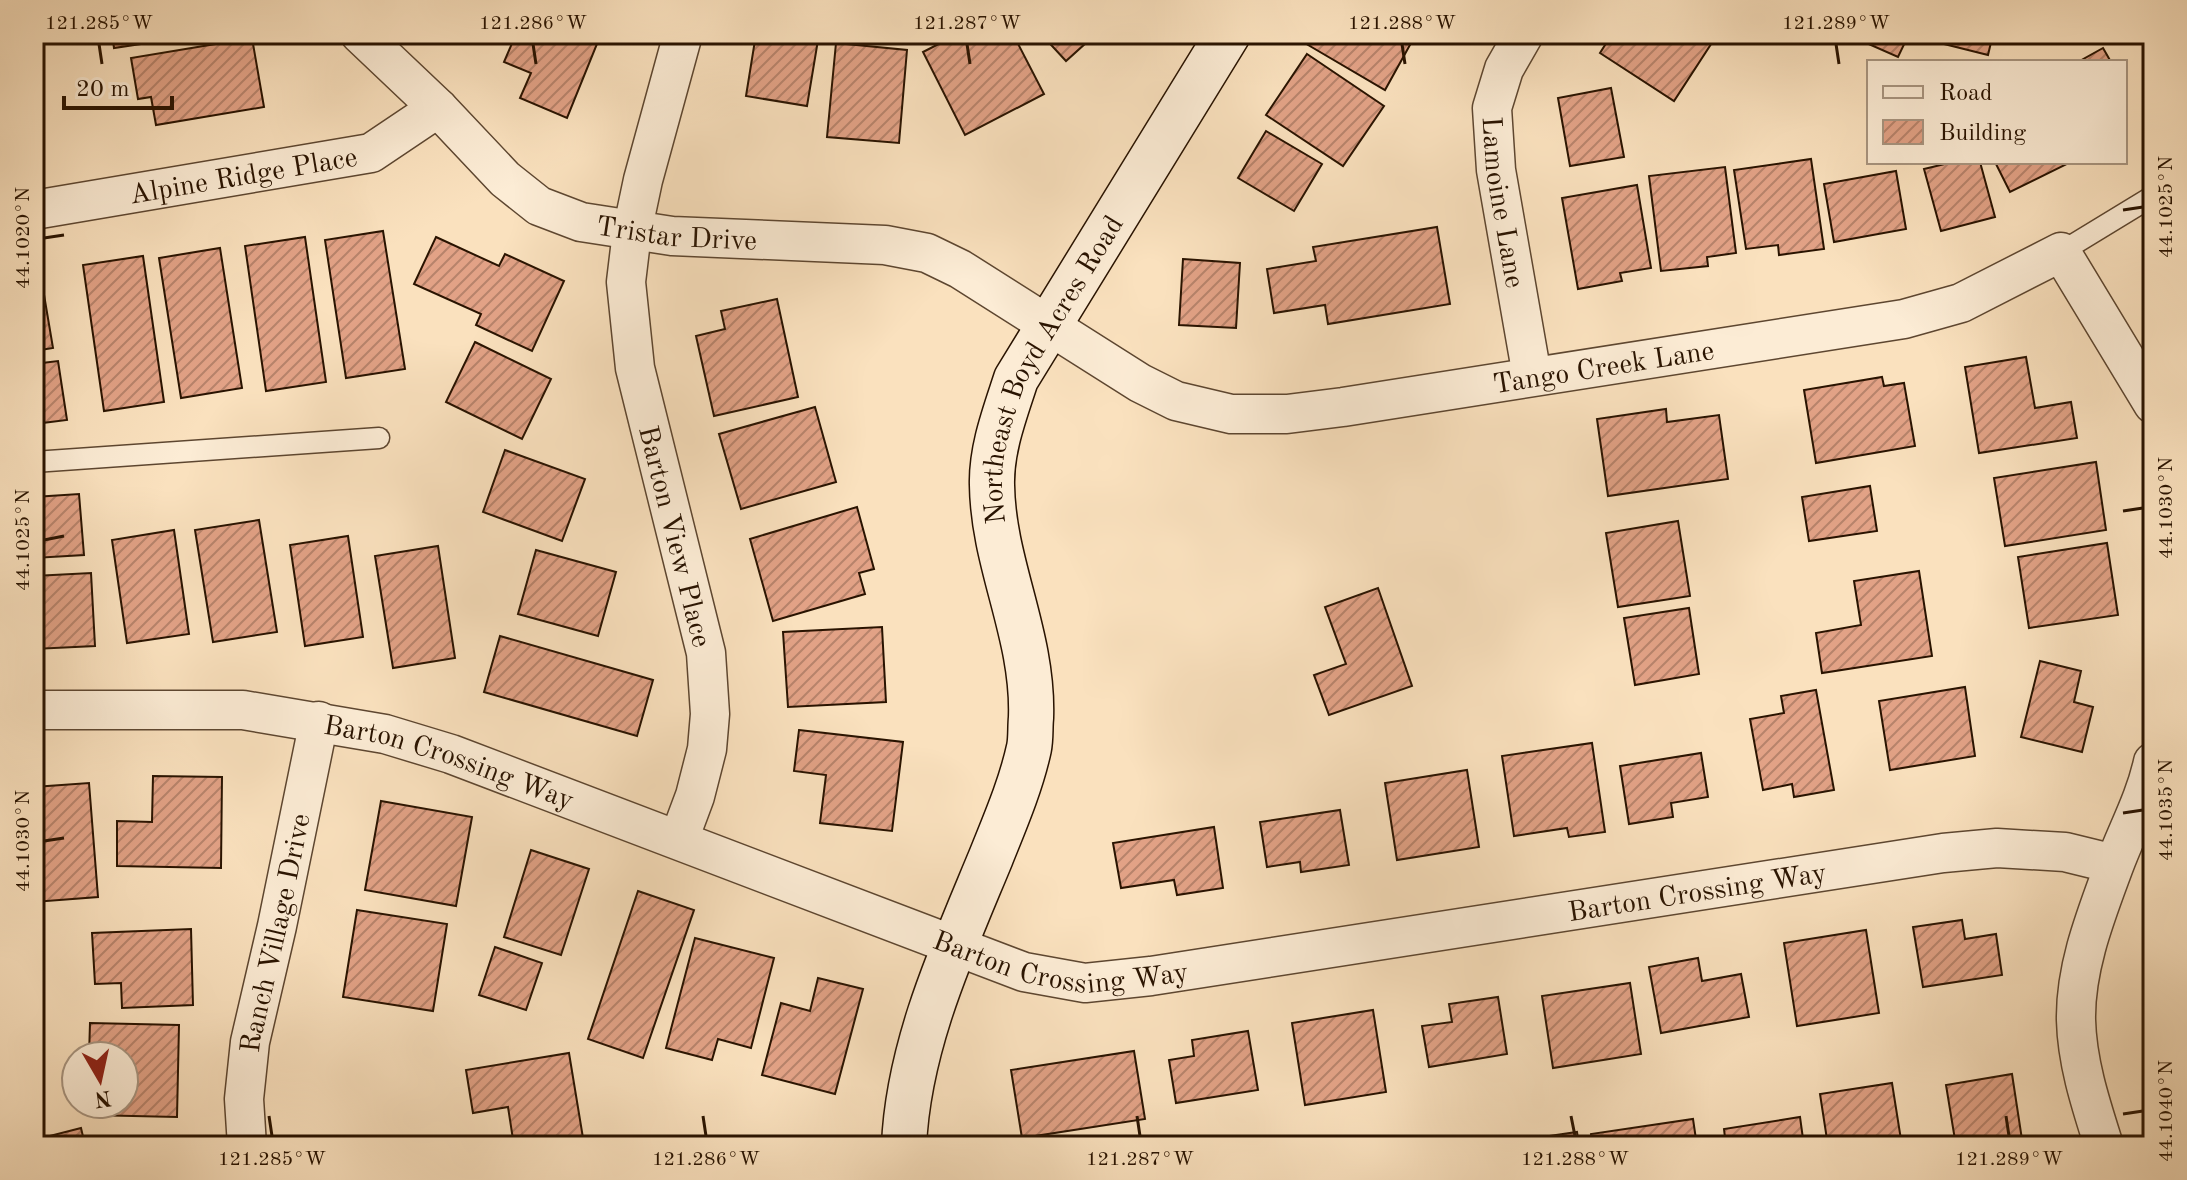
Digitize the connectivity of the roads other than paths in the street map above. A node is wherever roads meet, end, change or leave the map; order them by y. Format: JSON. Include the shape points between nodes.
{"nodes":[{"id":1,"x":360,"y":34,"type":"edge"},
{"id":2,"x":683,"y":34,"type":"edge"},
{"id":3,"x":1228,"y":34,"type":"edge"},
{"id":4,"x":1524,"y":34,"type":"edge"},
{"id":5,"x":438,"y":108,"type":"junction"},
{"id":6,"x":2153,"y":196,"type":"edge"},
{"id":7,"x":34,"y":210,"type":"edge"},
{"id":8,"x":632,"y":232,"type":"junction"},
{"id":9,"x":2061,"y":252,"type":"junction"},
{"id":10,"x":1048,"y":324,"type":"junction"},
{"id":11,"x":1532,"y":376,"type":"junction"},
{"id":12,"x":2153,"y":404,"type":"edge"},
{"id":13,"x":379,"y":438,"type":"dead end"},
{"id":14,"x":34,"y":462,"type":"edge"},
{"id":15,"x":34,"y":710,"type":"edge"},
{"id":16,"x":319,"y":721,"type":"junction"},
{"id":17,"x":2153,"y":762,"type":"edge"},
{"id":18,"x":679,"y":839,"type":"junction"},
{"id":19,"x":2114,"y":864,"type":"junction"},
{"id":20,"x":955,"y":945,"type":"junction"},
{"id":21,"x":247,"y":1146,"type":"edge"},
{"id":22,"x":904,"y":1146,"type":"edge"},
{"id":23,"x":2104,"y":1146,"type":"edge"}],
"edges":[{"from":1,"to":5,"type":"street","name":"Tristar Drive"},
{"from":2,"to":8,"type":"street","name":"Barton View Place"},
{"from":3,"to":10,"type":"street","name":"Northeast Boyd Acres Road"},
{"from":4,"to":11,"type":"street","name":"Lamoine Lane","via":[[1504,69],[1492,108],[1496,170]]},
{"from":5,"to":7,"type":"street","name":"Alpine Ridge Place","via":[[371,153]]},
{"from":5,"to":8,"type":"street","name":"Tristar Drive","via":[[505,179],[539,206],[581,222]]},
{"from":6,"to":9,"type":"lane","name":"Tango Creek Lane"},
{"from":8,"to":10,"type":"street","name":"Tristar Drive","via":[[885,245],[927,253]]},
{"from":8,"to":18,"type":"street","name":"Barton View Place","via":[[626,282],[635,368],[706,653],[707,749]]},
{"from":9,"to":11,"type":"street","name":"Tango Creek Lane","via":[[1961,303],[1904,319]]},
{"from":9,"to":12,"type":"street"},
{"from":10,"to":11,"type":"street","name":"Tango Creek Lane","via":[[1176,401],[1231,414],[1343,407]]},
{"from":10,"to":20,"type":"street","name":"Northeast Boyd Acres Road","via":[[1016,379],[998,435],[991,484],[998,541],[1032,687],[1030,747]]},
{"from":13,"to":14,"type":"lane"},
{"from":15,"to":16,"type":"street","name":"Barton Crossing Way","via":[[243,710]]},
{"from":16,"to":18,"type":"street","name":"Barton Crossing Way","via":[[451,754]]},
{"from":16,"to":21,"type":"street","name":"Ranch Village Drive","via":[[250,1042],[244,1099]]},
{"from":17,"to":19,"type":"street"},
{"from":18,"to":20,"type":"street","name":"Barton Crossing Way"},
{"from":19,"to":20,"type":"street","name":"Barton Crossing Way","via":[[2025,849],[1943,853],[1085,983],[1024,972]]},
{"from":19,"to":23,"type":"street","via":[[2082,961],[2076,1020],[2085,1086]]},
{"from":20,"to":22,"type":"street","name":"Northeast Boyd Acres Road","via":[[920,1047]]}]}
